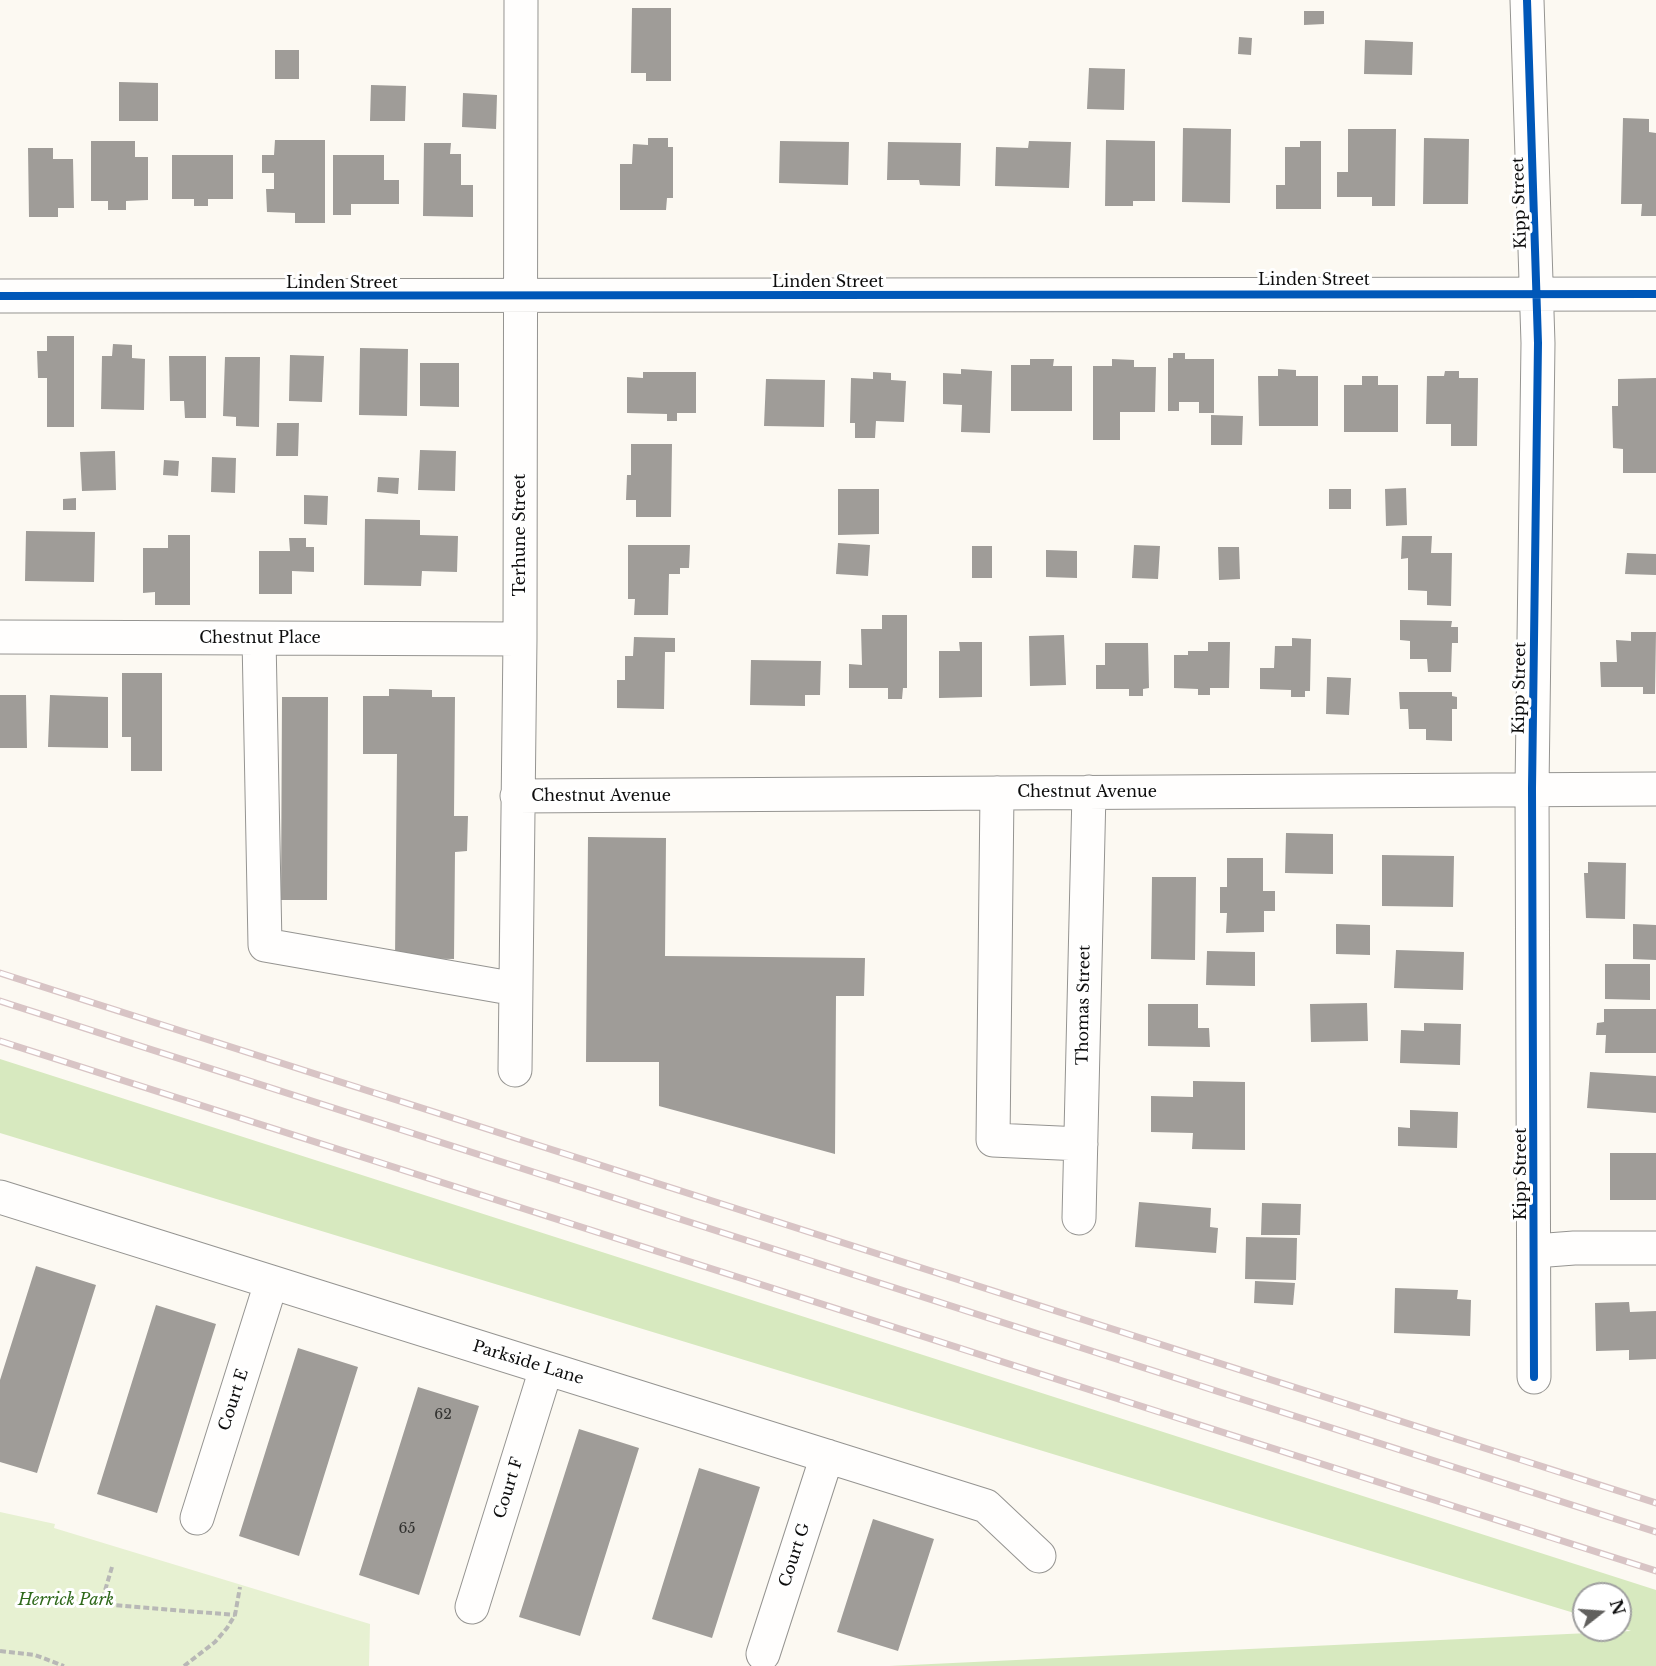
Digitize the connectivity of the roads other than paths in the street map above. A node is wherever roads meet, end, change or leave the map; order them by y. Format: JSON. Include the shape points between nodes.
{"nodes":[{"id":1,"x":521,"y":0,"type":"edge"},
{"id":2,"x":1527,"y":0,"type":"edge"},
{"id":3,"x":1536,"y":293,"type":"junction"},
{"id":4,"x":1656,"y":294,"type":"edge"},
{"id":5,"x":0,"y":296,"type":"edge"},
{"id":6,"x":520,"y":297,"type":"junction"},
{"id":7,"x":0,"y":637,"type":"edge"},
{"id":8,"x":259,"y":638,"type":"junction"},
{"id":9,"x":520,"y":639,"type":"junction"},
{"id":10,"x":1532,"y":788,"type":"junction"},
{"id":11,"x":1656,"y":789,"type":"edge"},
{"id":12,"x":1089,"y":792,"type":"junction"},
{"id":13,"x":997,"y":793,"type":"junction"},
{"id":14,"x":517,"y":796,"type":"junction"},
{"id":15,"x":516,"y":989,"type":"junction"},
{"id":16,"x":514,"y":1070,"type":"dead end"},
{"id":17,"x":1081,"y":1144,"type":"junction"},
{"id":18,"x":0,"y":1197,"type":"edge"},
{"id":19,"x":1079,"y":1218,"type":"dead end"},
{"id":20,"x":1656,"y":1248,"type":"edge"},
{"id":21,"x":1535,"y":1251,"type":"junction"},
{"id":22,"x":271,"y":1282,"type":"junction"},
{"id":23,"x":546,"y":1369,"type":"junction"},
{"id":24,"x":1534,"y":1377,"type":"dead end"},
{"id":25,"x":826,"y":1456,"type":"junction"},
{"id":26,"x":196,"y":1518,"type":"dead end"},
{"id":27,"x":1039,"y":1556,"type":"dead end"},
{"id":28,"x":472,"y":1607,"type":"dead end"},
{"id":29,"x":763,"y":1654,"type":"dead end"}],
"edges":[{"from":1,"to":6,"type":"street","name":"Terhune Street"},
{"from":2,"to":3,"type":"street","name":"Kipp Street"},
{"from":3,"to":4,"type":"street","name":"Linden Street"},
{"from":3,"to":6,"type":"street","name":"Linden Street"},
{"from":3,"to":10,"type":"street","name":"Kipp Street"},
{"from":5,"to":6,"type":"street","name":"Linden Street"},
{"from":6,"to":9,"type":"street","name":"Terhune Street"},
{"from":7,"to":8,"type":"street","name":"Chestnut Place"},
{"from":8,"to":9,"type":"street","name":"Chestnut Place"},
{"from":8,"to":15,"type":"street","via":[[266,945]]},
{"from":9,"to":14,"type":"street","name":"Terhune Street"},
{"from":10,"to":11,"type":"street","name":"Chestnut Avenue"},
{"from":10,"to":12,"type":"street","name":"Chestnut Avenue"},
{"from":10,"to":21,"type":"street","name":"Kipp Street"},
{"from":12,"to":13,"type":"street","name":"Chestnut Avenue"},
{"from":12,"to":17,"type":"street","name":"Thomas Street"},
{"from":13,"to":14,"type":"street","name":"Chestnut Avenue"},
{"from":13,"to":17,"type":"street","via":[[993,1140]]},
{"from":14,"to":15,"type":"street","name":"Terhune Street"},
{"from":15,"to":16,"type":"street","name":"Terhune Street"},
{"from":17,"to":19,"type":"street","name":"Thomas Street"},
{"from":18,"to":22,"type":"street","name":"Parkside Lane"},
{"from":20,"to":21,"type":"street"},
{"from":21,"to":24,"type":"street","name":"Kipp Street"},
{"from":22,"to":23,"type":"street","name":"Parkside Lane"},
{"from":22,"to":26,"type":"street","name":"Court E"},
{"from":23,"to":25,"type":"street","name":"Parkside Lane"},
{"from":23,"to":28,"type":"street","name":"Court F"},
{"from":25,"to":27,"type":"street","name":"Parkside Lane","via":[[986,1506]]},
{"from":25,"to":29,"type":"street","name":"Court G"}]}
